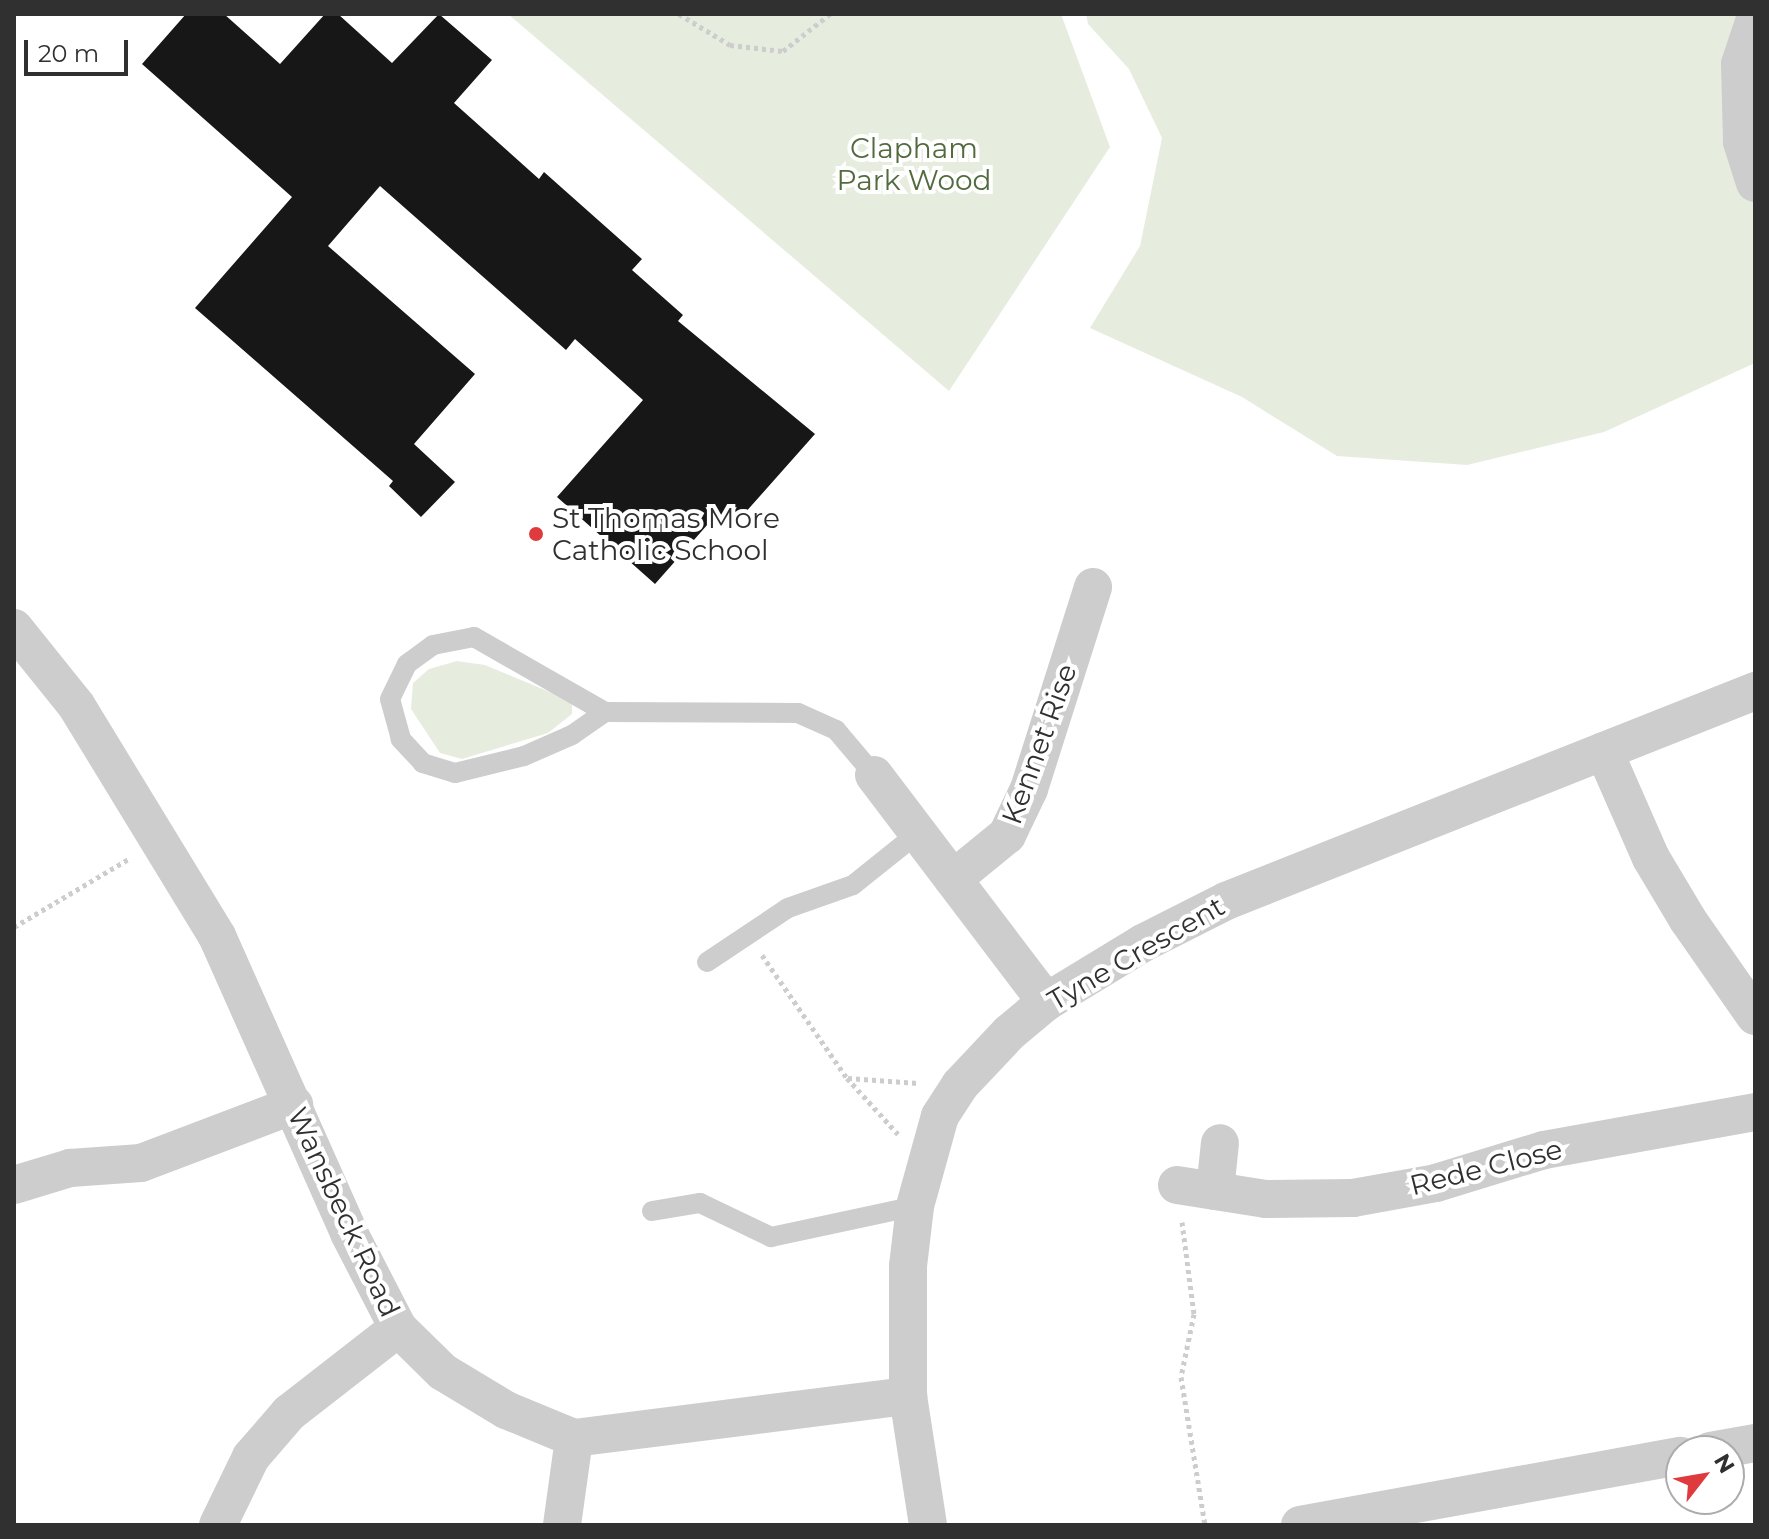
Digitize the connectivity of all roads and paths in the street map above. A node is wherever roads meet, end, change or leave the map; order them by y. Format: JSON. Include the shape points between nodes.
{"nodes":[{"id":1,"x":679,"y":14,"type":"edge"},
{"id":2,"x":830,"y":14,"type":"edge"},
{"id":3,"x":1755,"y":19,"type":"edge"},
{"id":4,"x":1755,"y":183,"type":"edge"},
{"id":5,"x":1093,"y":587,"type":"dead end"},
{"id":6,"x":14,"y":628,"type":"edge"},
{"id":7,"x":1755,"y":691,"type":"edge"},
{"id":8,"x":605,"y":712,"type":"junction"},
{"id":9,"x":1604,"y":751,"type":"junction"},
{"id":10,"x":874,"y":775,"type":"joint"},
{"id":11,"x":918,"y":833,"type":"junction"},
{"id":12,"x":160,"y":840,"type":"junction"},
{"id":13,"x":953,"y":879,"type":"junction"},
{"id":14,"x":14,"y":927,"type":"edge"},
{"id":15,"x":748,"y":934,"type":"junction"},
{"id":16,"x":707,"y":962,"type":"dead end"},
{"id":17,"x":1046,"y":1002,"type":"junction"},
{"id":18,"x":1755,"y":1016,"type":"edge"},
{"id":19,"x":847,"y":1078,"type":"junction"},
{"id":20,"x":960,"y":1085,"type":"junction"},
{"id":21,"x":294,"y":1105,"type":"junction"},
{"id":22,"x":1755,"y":1112,"type":"edge"},
{"id":23,"x":885,"y":1120,"type":"dead end"},
{"id":24,"x":1220,"y":1143,"type":"dead end"},
{"id":25,"x":14,"y":1185,"type":"edge"},
{"id":26,"x":1177,"y":1185,"type":"joint"},
{"id":27,"x":1215,"y":1191,"type":"junction"},
{"id":28,"x":915,"y":1206,"type":"junction"},
{"id":29,"x":652,"y":1211,"type":"dead end"},
{"id":30,"x":398,"y":1328,"type":"junction"},
{"id":31,"x":908,"y":1396,"type":"junction"},
{"id":32,"x":574,"y":1438,"type":"junction"},
{"id":33,"x":1665,"y":1459,"type":"edge"},
{"id":34,"x":218,"y":1525,"type":"edge"},
{"id":35,"x":562,"y":1525,"type":"edge"},
{"id":36,"x":928,"y":1525,"type":"edge"},
{"id":37,"x":1205,"y":1525,"type":"edge"},
{"id":38,"x":1300,"y":1525,"type":"edge"}],
"edges":[{"from":1,"to":2,"type":"path","via":[[730,45],[783,51]]},
{"from":3,"to":4,"type":"street","via":[[1740,64],[1742,142]]},
{"from":5,"to":13,"type":"street","name":"Kennet Rise","via":[[1029,789],[1007,835]]},
{"from":6,"to":12,"type":"street","name":"Wansbeck Road","via":[[76,705]]},
{"from":7,"to":9,"type":"street","name":"Tyne Crescent"},
{"from":8,"to":8,"type":"lane","via":[[474,637],[433,645],[407,664],[390,699],[401,739],[423,763],[455,773],[524,756],[572,735]]},
{"from":8,"to":10,"type":"lane","via":[[798,713],[836,730]]},
{"from":9,"to":17,"type":"street","name":"Tyne Crescent","via":[[1226,901]]},
{"from":9,"to":18,"type":"street","via":[[1651,858]]},
{"from":10,"to":11,"type":"street"},
{"from":11,"to":13,"type":"street"},
{"from":11,"to":15,"type":"lane","via":[[853,885],[788,908]]},
{"from":12,"to":14,"type":"path"},
{"from":12,"to":21,"type":"street","name":"Wansbeck Road","via":[[217,936]]},
{"from":13,"to":17,"type":"street"},
{"from":15,"to":16,"type":"lane"},
{"from":15,"to":19,"type":"path"},
{"from":17,"to":20,"type":"street","name":"Tyne Crescent"},
{"from":19,"to":20,"type":"path"},
{"from":19,"to":23,"type":"path"},
{"from":20,"to":28,"type":"street","name":"Tyne Crescent","via":[[940,1116]]},
{"from":21,"to":25,"type":"street","via":[[141,1163],[70,1168]]},
{"from":21,"to":30,"type":"street","name":"Wansbeck Road","via":[[349,1233]]},
{"from":22,"to":27,"type":"street","name":"Rede Close","via":[[1544,1150],[1436,1183],[1353,1198],[1266,1199]]},
{"from":24,"to":27,"type":"street"},
{"from":26,"to":27,"type":"street","name":"Rede Close"},
{"from":26,"to":37,"type":"path","via":[[1194,1314],[1181,1377]]},
{"from":28,"to":29,"type":"lane","via":[[771,1237],[700,1203]]},
{"from":28,"to":31,"type":"street","name":"Tyne Crescent","via":[[908,1266]]},
{"from":30,"to":32,"type":"street","name":"Wansbeck Road","via":[[443,1372],[506,1410]]},
{"from":30,"to":34,"type":"street","via":[[289,1413],[251,1457]]},
{"from":31,"to":32,"type":"street","name":"Wansbeck Road"},
{"from":31,"to":36,"type":"street","name":"Tyne Crescent"},
{"from":32,"to":35,"type":"street"},
{"from":33,"to":38,"type":"street"}]}
